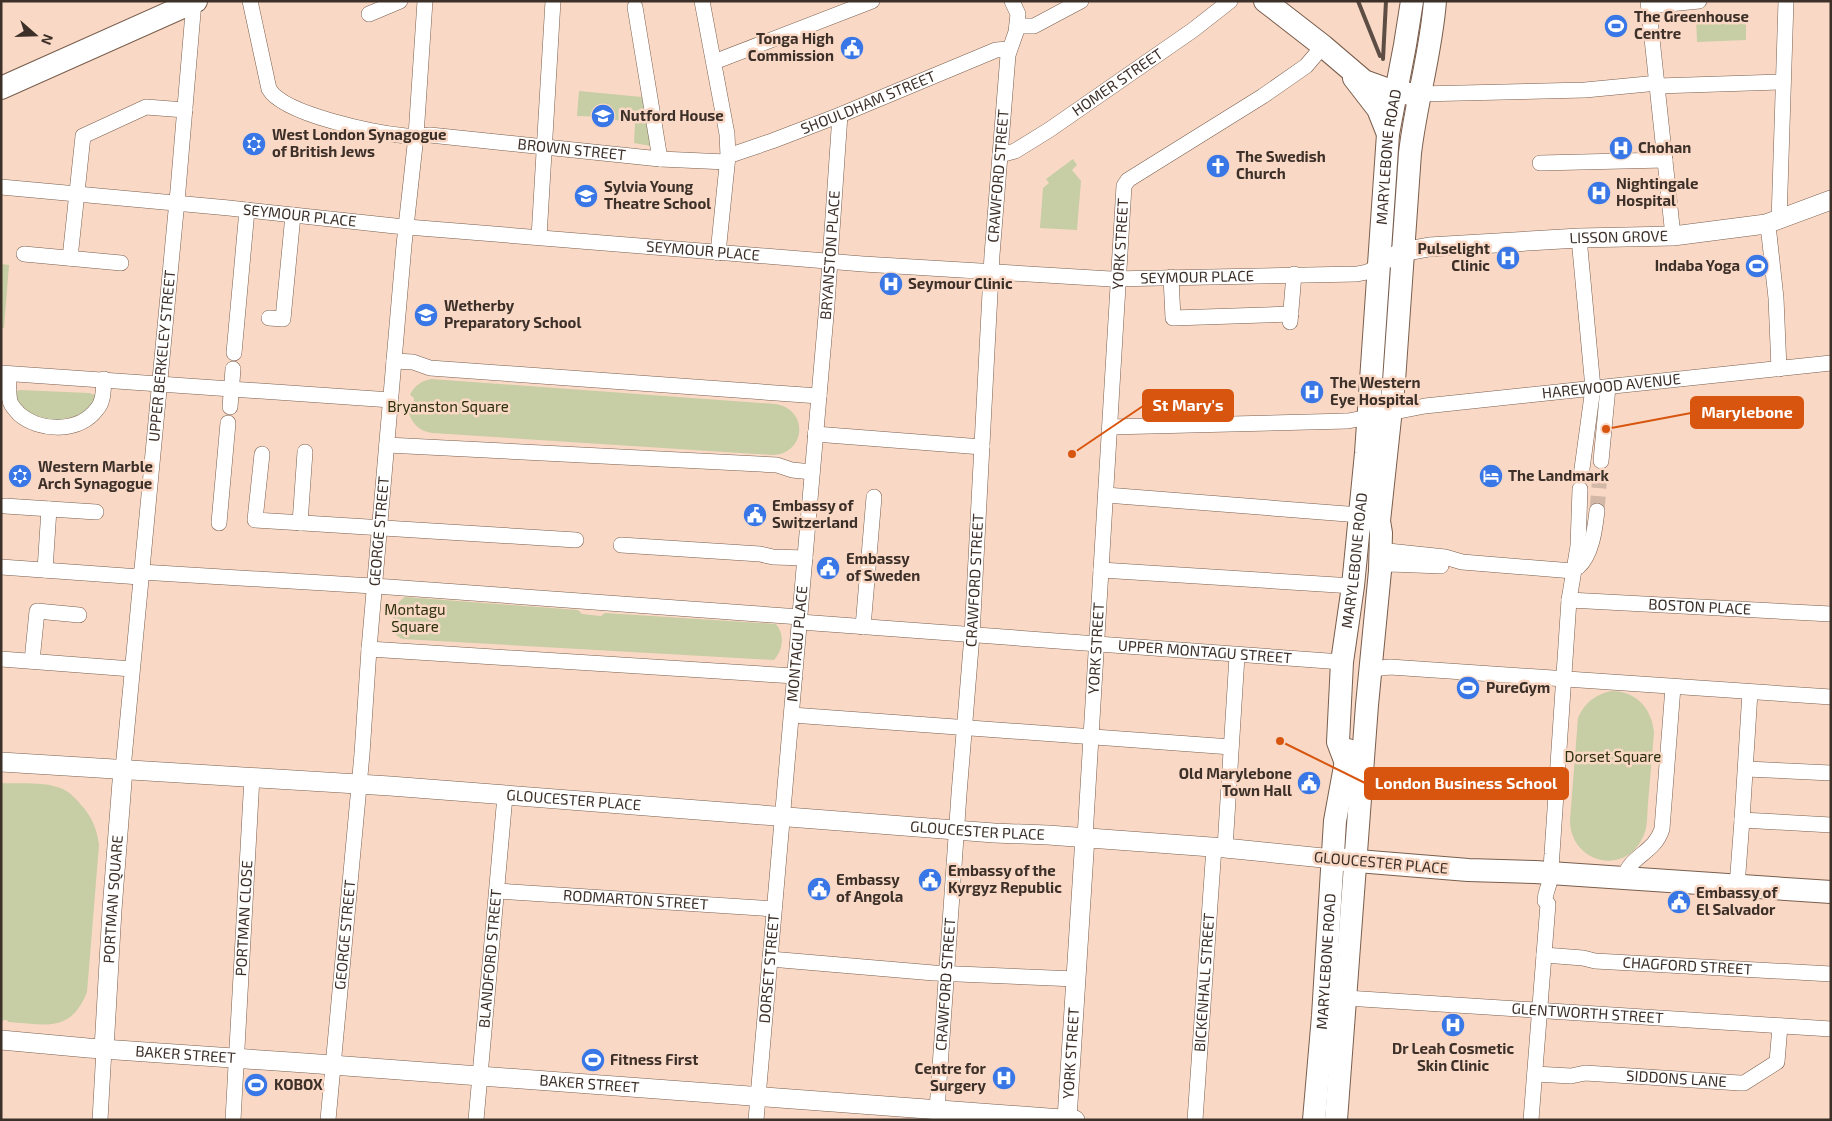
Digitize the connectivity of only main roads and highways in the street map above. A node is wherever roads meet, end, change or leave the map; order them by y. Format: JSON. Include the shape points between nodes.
{"nodes":[{"id":1,"x":202,"y":1,"type":"edge"},
{"id":2,"x":1265,"y":1,"type":"edge"},
{"id":3,"x":1288,"y":1,"type":"edge"},
{"id":4,"x":1412,"y":1,"type":"edge"},
{"id":5,"x":1435,"y":1,"type":"edge"},
{"id":6,"x":1296,"y":24,"type":"junction"},
{"id":7,"x":1343,"y":63,"type":"junction"},
{"id":8,"x":1,"y":88,"type":"edge"},
{"id":9,"x":1396,"y":92,"type":"junction"},
{"id":10,"x":1419,"y":94,"type":"junction"},
{"id":11,"x":1388,"y":134,"type":"junction"},
{"id":12,"x":1831,"y":200,"type":"edge"},
{"id":13,"x":1402,"y":252,"type":"junction"},
{"id":14,"x":1380,"y":266,"type":"junction"},
{"id":15,"x":1370,"y":518,"type":"junction"},
{"id":16,"x":1342,"y":662,"type":"junction"},
{"id":17,"x":1372,"y":669,"type":"junction"},
{"id":18,"x":1,"y":762,"type":"edge"},
{"id":19,"x":1346,"y":763,"type":"junction"},
{"id":20,"x":123,"y":769,"type":"junction"},
{"id":21,"x":1085,"y":838,"type":"junction"},
{"id":22,"x":1333,"y":859,"type":"junction"},
{"id":23,"x":1356,"y":862,"type":"junction"},
{"id":24,"x":1831,"y":892,"type":"edge"},
{"id":25,"x":1,"y":1040,"type":"edge"},
{"id":26,"x":104,"y":1049,"type":"junction"},
{"id":27,"x":936,"y":1115,"type":"edge"},
{"id":28,"x":1067,"y":1119,"type":"edge"},
{"id":29,"x":1075,"y":1120,"type":"edge"},
{"id":30,"x":1314,"y":1120,"type":"edge"},
{"id":31,"x":1336,"y":1120,"type":"edge"}],
"edges":[{"from":1,"to":8,"type":"highway"},
{"from":2,"to":6,"type":"highway"},
{"from":3,"to":6,"type":"highway"},
{"from":4,"to":9,"type":"highway","name":"MARYLEBONE ROAD"},
{"from":5,"to":10,"type":"highway","name":"MARYLEBONE ROAD","via":[[1430,45]]},
{"from":6,"to":7,"type":"highway"},
{"from":7,"to":9,"type":"highway","via":[[1373,86]]},
{"from":7,"to":11,"type":"highway","via":[[1378,109]]},
{"from":9,"to":10,"type":"highway"},
{"from":9,"to":11,"type":"highway","name":"MARYLEBONE ROAD"},
{"from":10,"to":13,"type":"highway","name":"MARYLEBONE ROAD","via":[[1410,153]]},
{"from":11,"to":14,"type":"highway","name":"MARYLEBONE ROAD"},
{"from":12,"to":13,"type":"main road","name":"LISSON GROVE","via":[[1772,222],[1673,236],[1579,238],[1429,247]]},
{"from":13,"to":14,"type":"main road","name":"SEYMOUR PLACE"},
{"from":13,"to":15,"type":"highway","name":"MARYLEBONE ROAD","via":[[1391,413]]},
{"from":14,"to":15,"type":"highway","name":"MARYLEBONE ROAD","via":[[1369,417]]},
{"from":15,"to":16,"type":"highway","name":"MARYLEBONE ROAD","via":[[1353,586]]},
{"from":15,"to":16,"type":"highway","via":[[1357,648],[1351,660]]},
{"from":15,"to":17,"type":"highway","name":"MARYLEBONE ROAD","via":[[1380,546]]},
{"from":16,"to":19,"type":"highway","name":"MARYLEBONE ROAD","via":[[1338,742]]},
{"from":17,"to":19,"type":"highway","via":[[1357,693]]},
{"from":17,"to":23,"type":"highway","name":"MARYLEBONE ROAD"},
{"from":18,"to":20,"type":"main road"},
{"from":19,"to":22,"type":"highway","name":"MARYLEBONE ROAD","via":[[1336,814]]},
{"from":20,"to":21,"type":"main road","name":"GLOUCESTER PLACE"},
{"from":20,"to":26,"type":"main road","name":"PORTMAN SQUARE"},
{"from":21,"to":22,"type":"main road","name":"GLOUCESTER PLACE"},
{"from":21,"to":28,"type":"main road","name":"YORK STREET"},
{"from":22,"to":23,"type":"highway","name":"GLOUCESTER PLACE"},
{"from":22,"to":30,"type":"highway","name":"MARYLEBONE ROAD"},
{"from":23,"to":24,"type":"highway","name":"GLOUCESTER PLACE"},
{"from":23,"to":31,"type":"highway","name":"MARYLEBONE ROAD"},
{"from":25,"to":26,"type":"main road"},
{"from":26,"to":27,"type":"main road","name":"BAKER STREET","via":[[759,1097]]},
{"from":27,"to":28,"type":"main road","name":"BAKER STREET"},
{"from":28,"to":29,"type":"main road","name":"BAKER STREET"}]}
